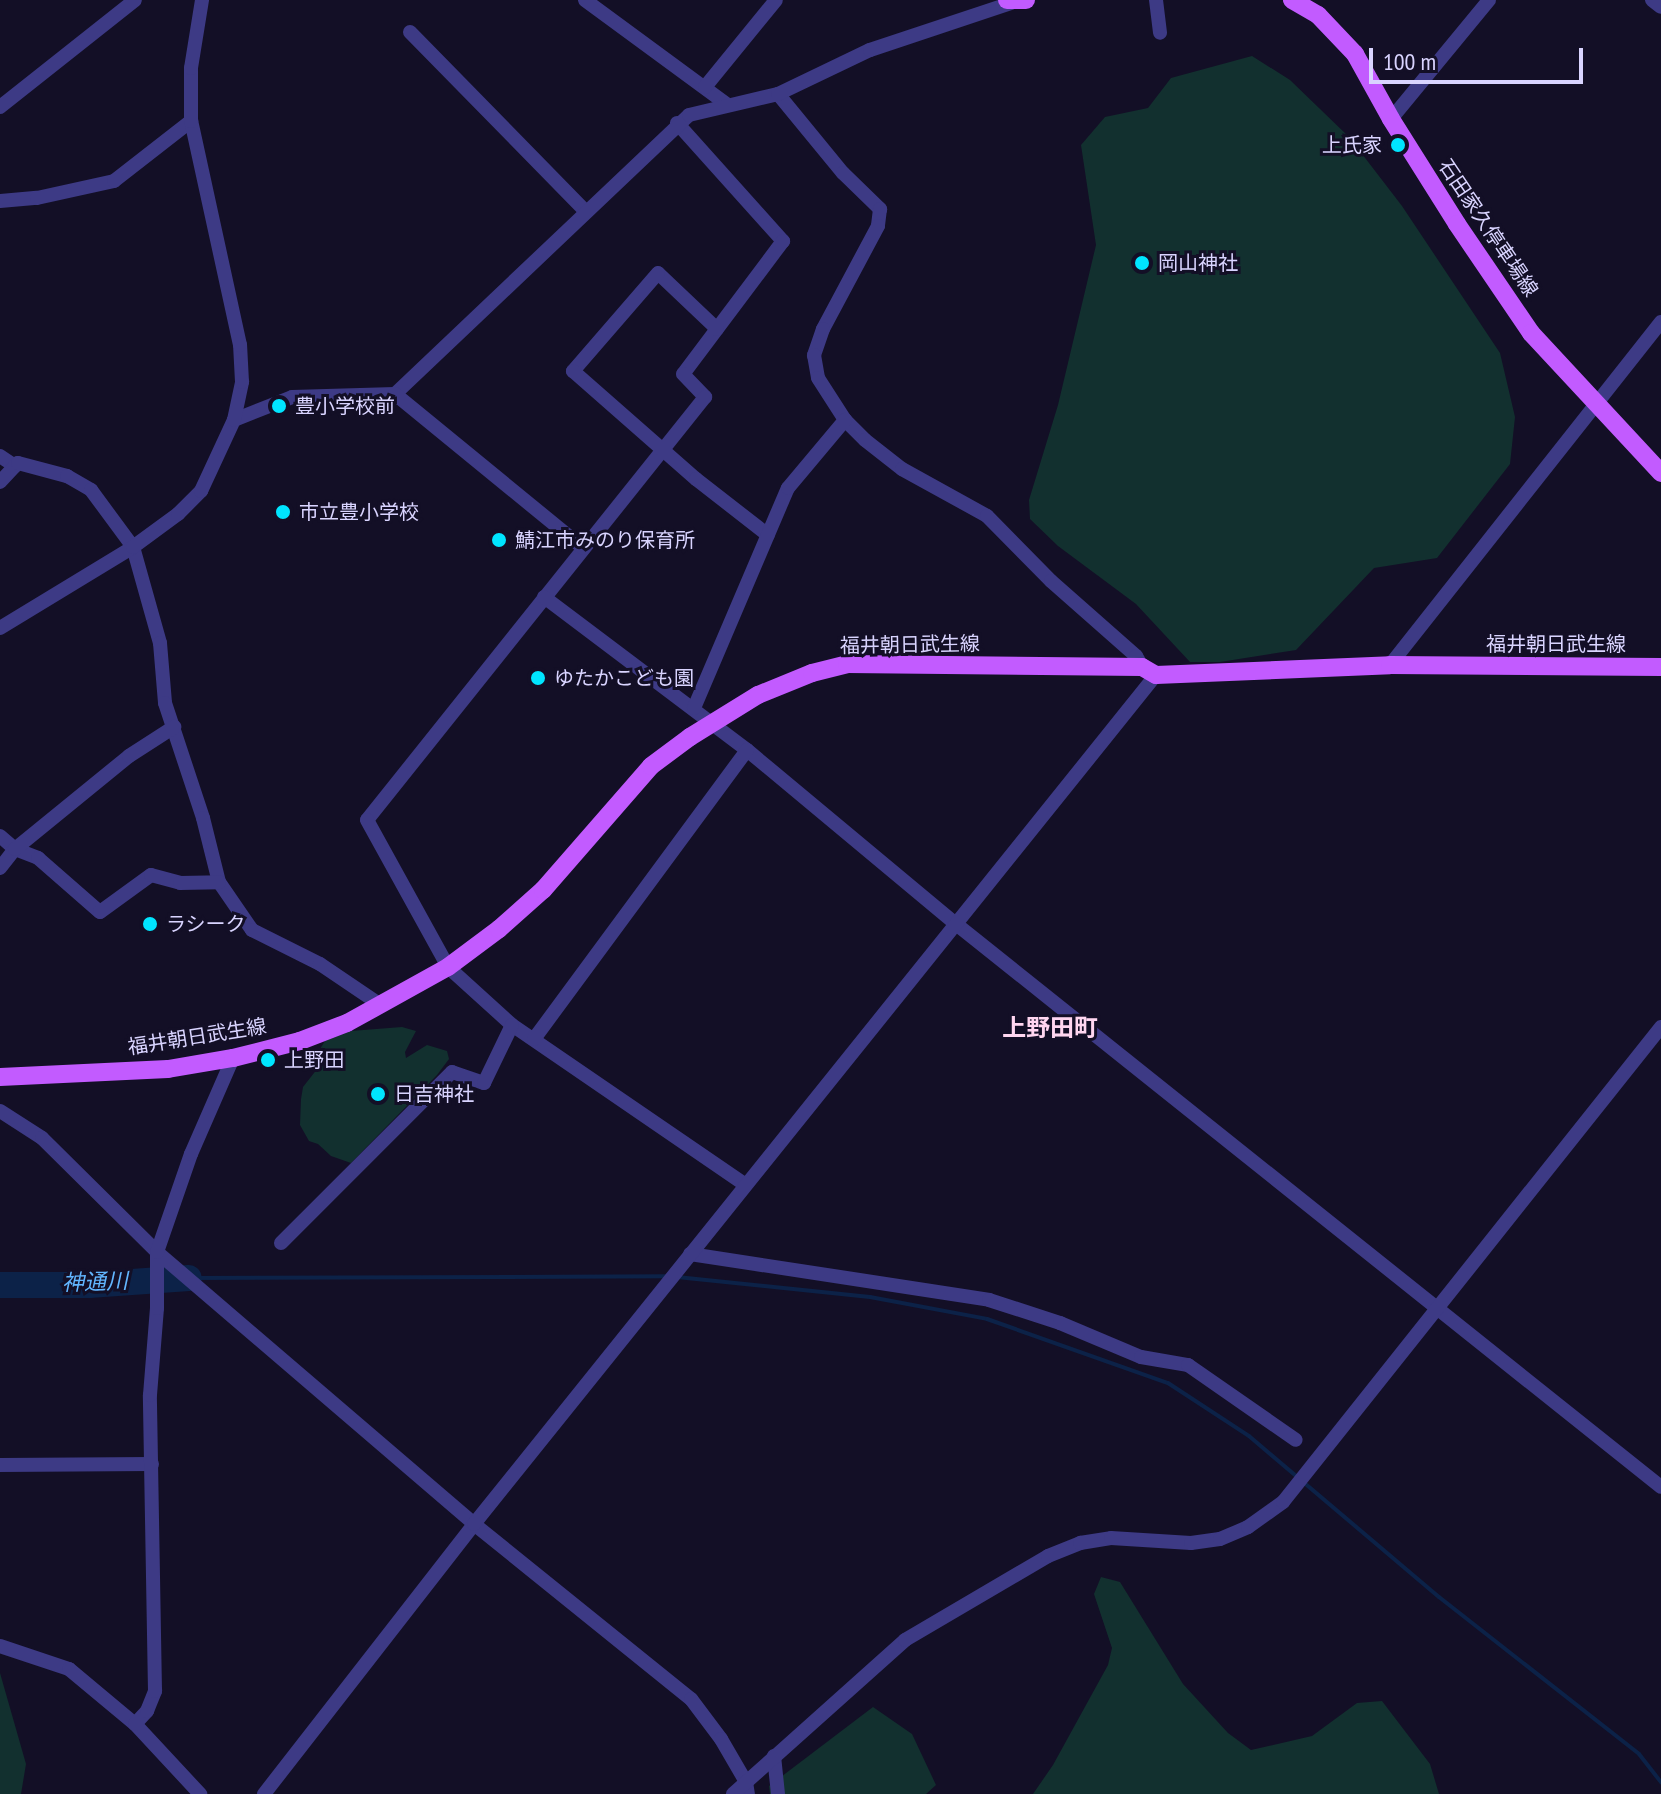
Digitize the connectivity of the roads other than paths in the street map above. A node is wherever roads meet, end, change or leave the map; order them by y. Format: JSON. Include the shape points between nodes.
{"nodes":[{"id":1,"x":135,"y":0,"type":"edge"},
{"id":2,"x":202,"y":0,"type":"edge"},
{"id":3,"x":585,"y":0,"type":"edge"},
{"id":4,"x":776,"y":0,"type":"edge"},
{"id":5,"x":1156,"y":0,"type":"edge"},
{"id":6,"x":1292,"y":0,"type":"edge"},
{"id":7,"x":1489,"y":0,"type":"edge"},
{"id":8,"x":1015,"y":1,"type":"edge"},
{"id":9,"x":410,"y":32,"type":"dead end"},
{"id":10,"x":1160,"y":33,"type":"dead end"},
{"id":11,"x":705,"y":87,"type":"junction"},
{"id":12,"x":778,"y":94,"type":"junction"},
{"id":13,"x":728,"y":105,"type":"junction"},
{"id":14,"x":0,"y":107,"type":"edge"},
{"id":15,"x":1391,"y":119,"type":"junction"},
{"id":16,"x":191,"y":121,"type":"junction"},
{"id":17,"x":677,"y":123,"type":"junction"},
{"id":18,"x":0,"y":201,"type":"edge"},
{"id":19,"x":585,"y":211,"type":"junction"},
{"id":20,"x":1661,"y":322,"type":"edge"},
{"id":21,"x":717,"y":329,"type":"junction"},
{"id":22,"x":395,"y":394,"type":"junction"},
{"id":23,"x":1596,"y":403,"type":"junction"},
{"id":24,"x":234,"y":420,"type":"junction"},
{"id":25,"x":845,"y":420,"type":"junction"},
{"id":26,"x":662,"y":450,"type":"junction"},
{"id":27,"x":0,"y":456,"type":"edge"},
{"id":28,"x":15,"y":466,"type":"junction"},
{"id":29,"x":1661,"y":473,"type":"edge"},
{"id":30,"x":0,"y":482,"type":"edge"},
{"id":31,"x":768,"y":535,"type":"junction"},
{"id":32,"x":133,"y":547,"type":"junction"},
{"id":33,"x":583,"y":548,"type":"junction"},
{"id":34,"x":544,"y":597,"type":"junction"},
{"id":35,"x":0,"y":628,"type":"edge"},
{"id":36,"x":1390,"y":665,"type":"junction"},
{"id":37,"x":1661,"y":667,"type":"edge"},
{"id":38,"x":1149,"y":671,"type":"junction"},
{"id":39,"x":694,"y":708,"type":"junction"},
{"id":40,"x":712,"y":722,"type":"junction"},
{"id":41,"x":174,"y":727,"type":"junction"},
{"id":42,"x":747,"y":750,"type":"junction"},
{"id":43,"x":0,"y":836,"type":"edge"},
{"id":44,"x":15,"y":849,"type":"junction"},
{"id":45,"x":0,"y":868,"type":"edge"},
{"id":46,"x":219,"y":882,"type":"junction"},
{"id":47,"x":956,"y":924,"type":"junction"},
{"id":48,"x":448,"y":967,"type":"junction"},
{"id":49,"x":379,"y":1004,"type":"junction"},
{"id":50,"x":512,"y":1025,"type":"junction"},
{"id":51,"x":1661,"y":1027,"type":"edge"},
{"id":52,"x":534,"y":1039,"type":"junction"},
{"id":53,"x":233,"y":1058,"type":"junction"},
{"id":54,"x":0,"y":1077,"type":"edge"},
{"id":55,"x":0,"y":1111,"type":"edge"},
{"id":56,"x":746,"y":1185,"type":"junction"},
{"id":57,"x":281,"y":1243,"type":"dead end"},
{"id":58,"x":157,"y":1252,"type":"junction"},
{"id":59,"x":686,"y":1260,"type":"junction"},
{"id":60,"x":1438,"y":1308,"type":"junction"},
{"id":61,"x":1296,"y":1440,"type":"dead end"},
{"id":62,"x":152,"y":1464,"type":"junction"},
{"id":63,"x":0,"y":1465,"type":"edge"},
{"id":64,"x":1661,"y":1487,"type":"edge"},
{"id":65,"x":474,"y":1524,"type":"junction"},
{"id":66,"x":0,"y":1646,"type":"edge"},
{"id":67,"x":135,"y":1724,"type":"junction"},
{"id":68,"x":774,"y":1756,"type":"junction"},
{"id":69,"x":747,"y":1788,"type":"edge"},
{"id":70,"x":200,"y":1794,"type":"edge"},
{"id":71,"x":264,"y":1794,"type":"edge"},
{"id":72,"x":733,"y":1794,"type":"edge"},
{"id":73,"x":778,"y":1794,"type":"edge"}],
"edges":[{"from":1,"to":14,"type":"street"},
{"from":2,"to":16,"type":"street","via":[[191,68]]},
{"from":3,"to":11,"type":"street"},
{"from":4,"to":11,"type":"street"},
{"from":5,"to":10,"type":"street"},
{"from":6,"to":15,"type":"main road","name":"石田家久停車場線","via":[[1318,15],[1355,54]]},
{"from":7,"to":15,"type":"street"},
{"from":8,"to":12,"type":"street","via":[[870,50]]},
{"from":9,"to":19,"type":"street"},
{"from":11,"to":13,"type":"street"},
{"from":12,"to":13,"type":"street"},
{"from":12,"to":25,"type":"street","via":[[880,209],[878,226],[847,278],[814,355],[818,378]]},
{"from":13,"to":17,"type":"street"},
{"from":15,"to":23,"type":"main road","name":"石田家久停車場線","via":[[1531,333]]},
{"from":16,"to":18,"type":"street","via":[[114,181]]},
{"from":16,"to":24,"type":"street","via":[[240,345],[242,382]]},
{"from":17,"to":19,"type":"street"},
{"from":17,"to":21,"type":"street","via":[[783,241]]},
{"from":19,"to":22,"type":"street"},
{"from":20,"to":23,"type":"street"},
{"from":21,"to":26,"type":"street","via":[[683,374],[705,397]]},
{"from":21,"to":26,"type":"street","via":[[658,273],[573,371]]},
{"from":22,"to":24,"type":"street","via":[[292,397]]},
{"from":22,"to":33,"type":"street"},
{"from":23,"to":29,"type":"main road","name":"石田家久停車場線"},
{"from":23,"to":36,"type":"street"},
{"from":24,"to":32,"type":"street","via":[[201,491]]},
{"from":25,"to":31,"type":"street","via":[[788,488]]},
{"from":25,"to":38,"type":"street","via":[[902,469],[987,516]]},
{"from":26,"to":31,"type":"street"},
{"from":26,"to":33,"type":"street"},
{"from":27,"to":28,"type":"street"},
{"from":28,"to":30,"type":"street"},
{"from":28,"to":32,"type":"street","via":[[67,476],[91,490]]},
{"from":31,"to":39,"type":"street"},
{"from":32,"to":35,"type":"street"},
{"from":32,"to":41,"type":"street","via":[[160,643],[165,703]]},
{"from":33,"to":34,"type":"street"},
{"from":34,"to":39,"type":"street"},
{"from":34,"to":48,"type":"street","via":[[367,820]]},
{"from":36,"to":37,"type":"main road","name":"福井朝日武生線"},
{"from":36,"to":38,"type":"main road","name":"福井朝日武生線"},
{"from":38,"to":40,"type":"main road","name":"福井朝日武生線","via":[[847,664],[758,695]]},
{"from":38,"to":47,"type":"street"},
{"from":39,"to":40,"type":"street"},
{"from":40,"to":42,"type":"street"},
{"from":40,"to":48,"type":"main road","name":"福井朝日武生線","via":[[651,766],[543,890]]},
{"from":41,"to":44,"type":"street","via":[[129,756]]},
{"from":41,"to":46,"type":"street"},
{"from":42,"to":47,"type":"street"},
{"from":42,"to":52,"type":"street"},
{"from":43,"to":44,"type":"street"},
{"from":44,"to":45,"type":"street"},
{"from":44,"to":46,"type":"street","via":[[38,858],[100,912],[151,875],[180,883]]},
{"from":46,"to":49,"type":"street","via":[[252,930],[320,964]]},
{"from":47,"to":56,"type":"street"},
{"from":47,"to":60,"type":"street"},
{"from":48,"to":49,"type":"main road","name":"福井朝日武生線"},
{"from":48,"to":50,"type":"street"},
{"from":49,"to":53,"type":"main road","name":"福井朝日武生線","via":[[300,1041]]},
{"from":50,"to":52,"type":"street"},
{"from":50,"to":57,"type":"street","via":[[484,1083],[452,1072]]},
{"from":51,"to":60,"type":"street"},
{"from":52,"to":56,"type":"street"},
{"from":53,"to":54,"type":"main road","name":"福井朝日武生線","via":[[168,1069]]},
{"from":53,"to":58,"type":"street","via":[[191,1154]]},
{"from":55,"to":58,"type":"street","via":[[42,1138]]},
{"from":56,"to":59,"type":"street"},
{"from":58,"to":62,"type":"street"},
{"from":58,"to":65,"type":"street"},
{"from":59,"to":61,"type":"street","via":[[989,1300],[1141,1357],[1188,1365]]},
{"from":59,"to":65,"type":"street"},
{"from":60,"to":64,"type":"street"},
{"from":60,"to":68,"type":"street","via":[[1303,1479],[1283,1502],[1248,1527],[1191,1543],[1111,1538],[1048,1556],[905,1640]]},
{"from":62,"to":63,"type":"street"},
{"from":62,"to":67,"type":"street","via":[[155,1691]]},
{"from":65,"to":69,"type":"street","via":[[691,1699]]},
{"from":65,"to":71,"type":"street"},
{"from":66,"to":67,"type":"street","via":[[69,1669]]},
{"from":67,"to":70,"type":"street"},
{"from":68,"to":69,"type":"street"},
{"from":68,"to":73,"type":"street"},
{"from":69,"to":72,"type":"street"}]}
